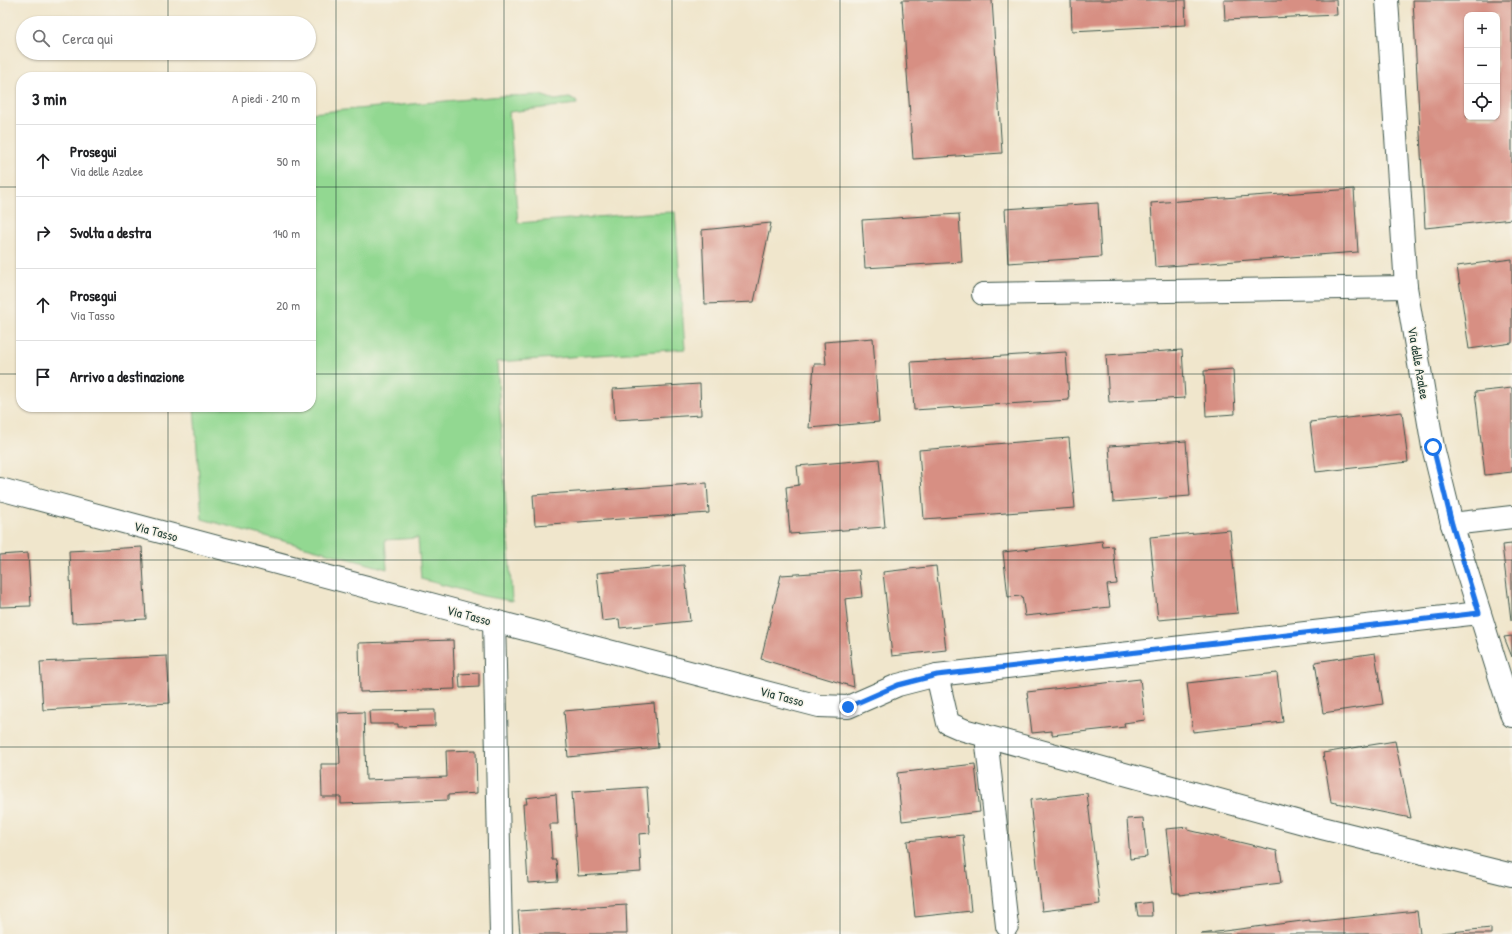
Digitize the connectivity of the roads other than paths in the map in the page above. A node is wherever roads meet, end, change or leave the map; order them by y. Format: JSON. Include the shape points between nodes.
{"nodes":[{"id":1,"x":1387,"y":0,"type":"edge"},
{"id":2,"x":1406,"y":287,"type":"junction"},
{"id":3,"x":983,"y":294,"type":"dead end"},
{"id":4,"x":0,"y":489,"type":"edge"},
{"id":5,"x":1512,"y":517,"type":"edge"},
{"id":6,"x":1452,"y":524,"type":"junction"},
{"id":7,"x":1479,"y":613,"type":"junction"},
{"id":8,"x":494,"y":621,"type":"junction"},
{"id":9,"x":937,"y":675,"type":"junction"},
{"id":10,"x":1512,"y":716,"type":"edge"},
{"id":11,"x":986,"y":736,"type":"junction"},
{"id":12,"x":1512,"y":875,"type":"edge"},
{"id":13,"x":1006,"y":926,"type":"dead end"},
{"id":14,"x":501,"y":934,"type":"edge"}],
"edges":[{"from":1,"to":2,"type":"street","name":"Via delle Azalee"},
{"from":2,"to":3,"type":"street"},
{"from":2,"to":6,"type":"street","name":"Via delle Azalee","via":[[1433,447]]},
{"from":4,"to":8,"type":"street","name":"Via Tasso"},
{"from":5,"to":6,"type":"street"},
{"from":6,"to":7,"type":"street","name":"Via delle Azalee"},
{"from":7,"to":9,"type":"street","name":"Via Tasso"},
{"from":7,"to":10,"type":"street","name":"Via delle Azalee"},
{"from":8,"to":9,"type":"street","name":"Via Tasso","via":[[819,706],[848,707],[898,685]]},
{"from":8,"to":14,"type":"street"},
{"from":9,"to":11,"type":"street","via":[[948,723]]},
{"from":11,"to":12,"type":"street","via":[[1314,826]]},
{"from":11,"to":13,"type":"street"}]}
